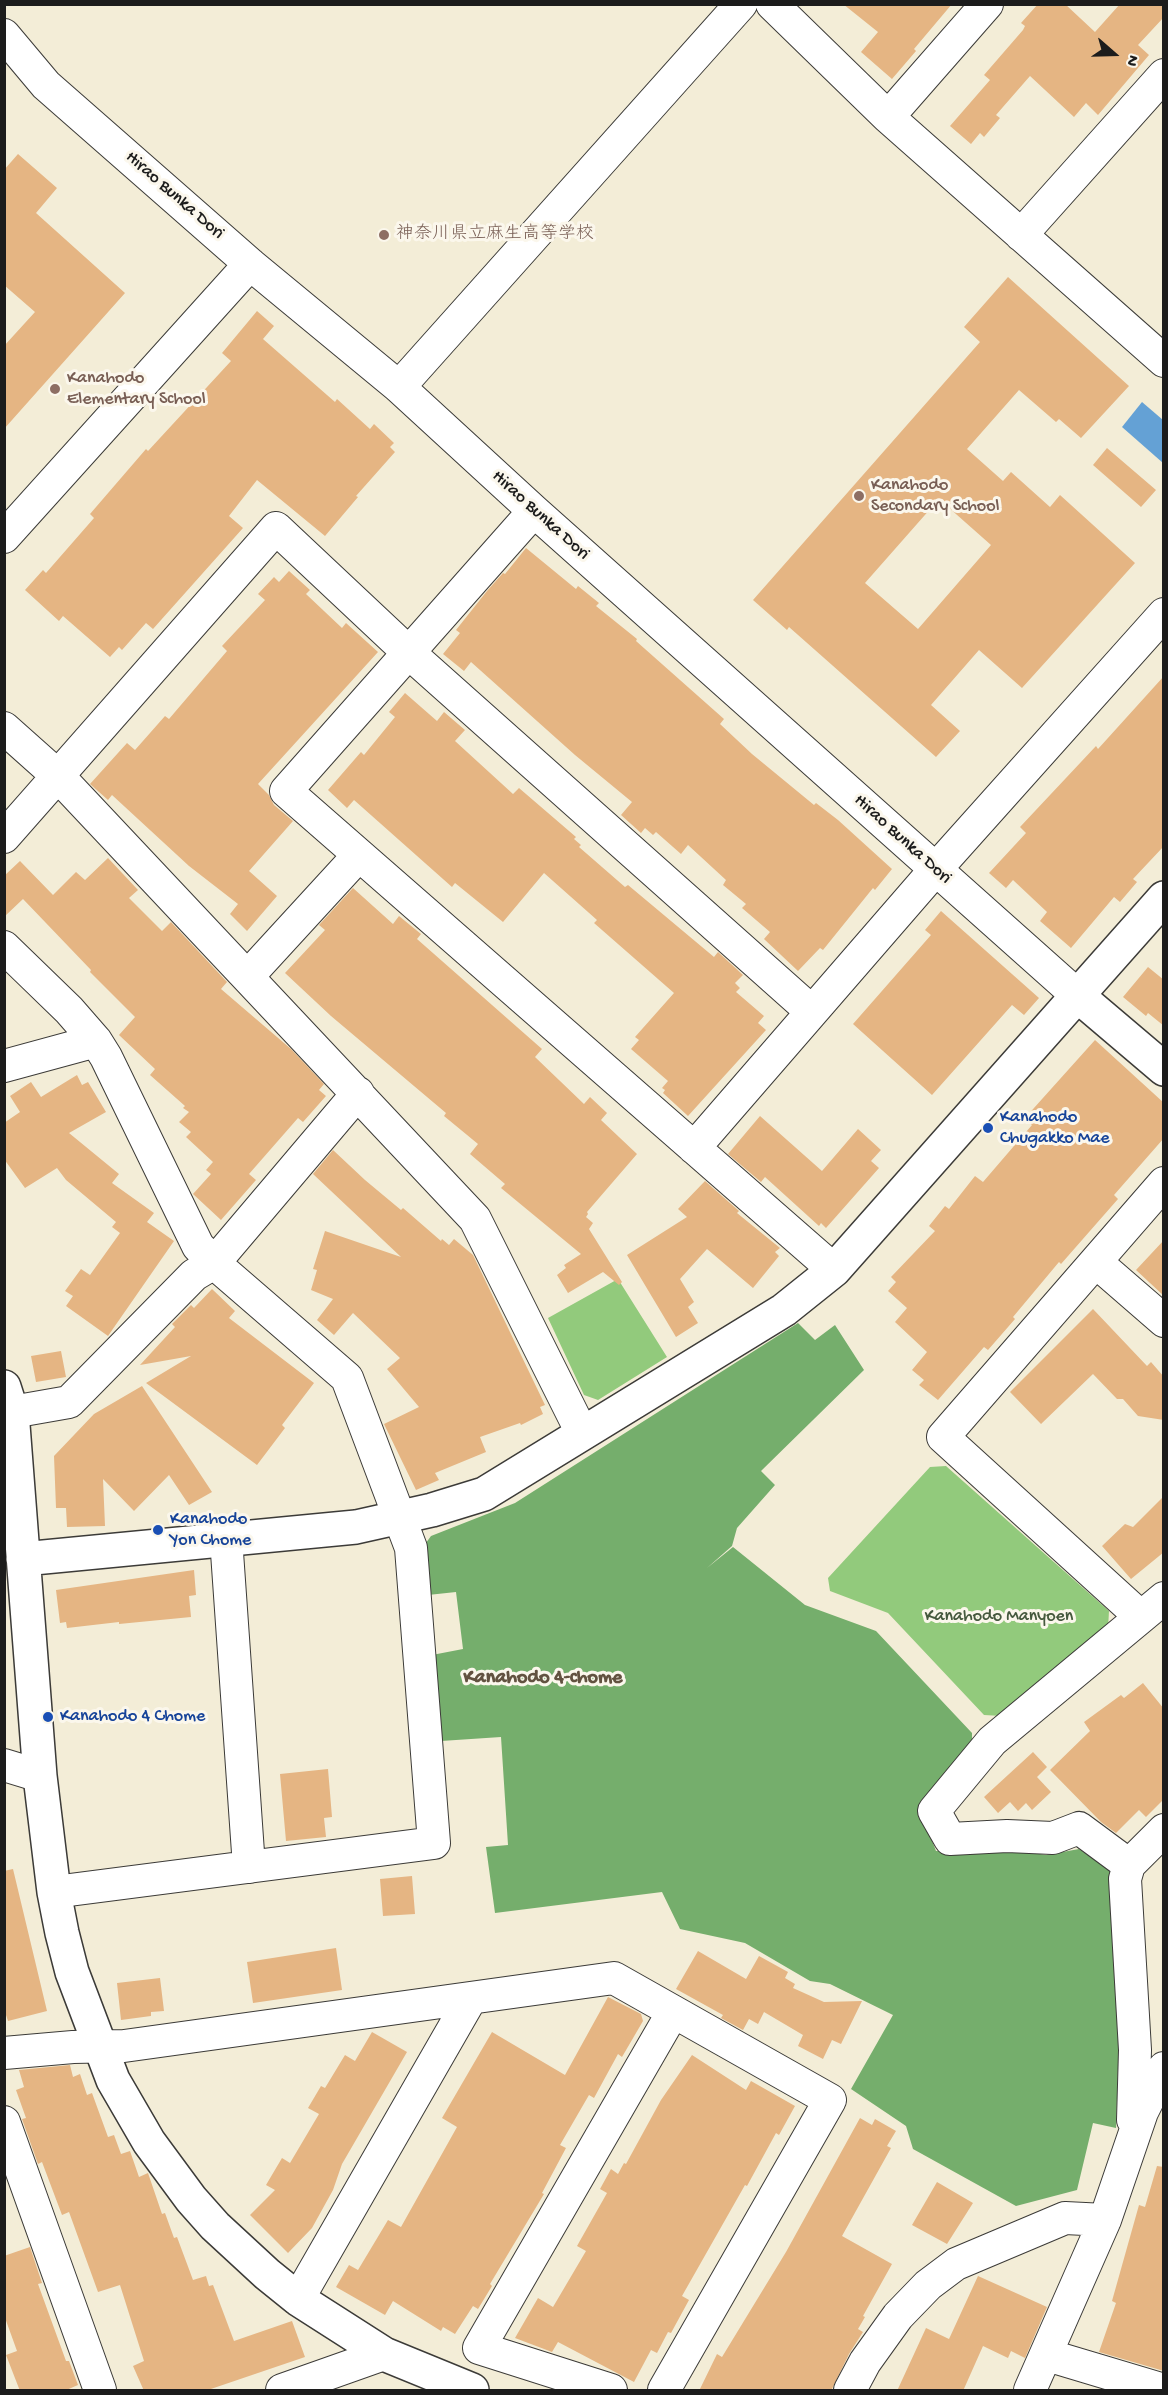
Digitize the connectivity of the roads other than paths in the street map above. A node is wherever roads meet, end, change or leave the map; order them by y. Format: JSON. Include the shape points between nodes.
{"nodes":[{"id":1,"x":741,"y":4,"type":"edge"},
{"id":2,"x":772,"y":4,"type":"edge"},
{"id":3,"x":987,"y":4,"type":"edge"},
{"id":4,"x":4,"y":35,"type":"edge"},
{"id":5,"x":1164,"y":75,"type":"edge"},
{"id":6,"x":888,"y":117,"type":"junction"},
{"id":7,"x":1021,"y":235,"type":"junction"},
{"id":8,"x":250,"y":264,"type":"junction"},
{"id":9,"x":1161,"y":355,"type":"edge"},
{"id":10,"x":399,"y":387,"type":"junction"},
{"id":11,"x":534,"y":511,"type":"junction"},
{"id":12,"x":4,"y":537,"type":"edge"},
{"id":13,"x":1164,"y":614,"type":"edge"},
{"id":14,"x":408,"y":652,"type":"junction"},
{"id":15,"x":4,"y":728,"type":"edge"},
{"id":16,"x":59,"y":777,"type":"junction"},
{"id":17,"x":4,"y":837,"type":"edge"},
{"id":18,"x":359,"y":855,"type":"junction"},
{"id":19,"x":935,"y":870,"type":"junction"},
{"id":20,"x":1164,"y":898,"type":"edge"},
{"id":21,"x":4,"y":947,"type":"edge"},
{"id":22,"x":248,"y":976,"type":"junction"},
{"id":23,"x":1078,"y":996,"type":"junction"},
{"id":24,"x":812,"y":1011,"type":"junction"},
{"id":25,"x":96,"y":1041,"type":"junction"},
{"id":26,"x":4,"y":1066,"type":"edge"},
{"id":27,"x":1164,"y":1069,"type":"edge"},
{"id":28,"x":358,"y":1093,"type":"junction"},
{"id":29,"x":694,"y":1148,"type":"junction"},
{"id":30,"x":1164,"y":1183,"type":"edge"},
{"id":31,"x":1096,"y":1262,"type":"junction"},
{"id":32,"x":214,"y":1263,"type":"junction"},
{"id":33,"x":834,"y":1270,"type":"junction"},
{"id":34,"x":1164,"y":1321,"type":"edge"},
{"id":35,"x":8,"y":1400,"type":"edge"},
{"id":36,"x":582,"y":1433,"type":"junction"},
{"id":37,"x":398,"y":1518,"type":"junction"},
{"id":38,"x":226,"y":1538,"type":"junction"},
{"id":39,"x":14,"y":1559,"type":"edge"},
{"id":40,"x":1152,"y":1608,"type":"edge"},
{"id":41,"x":4,"y":1765,"type":"edge"},
{"id":42,"x":40,"y":1776,"type":"junction"},
{"id":43,"x":1164,"y":1830,"type":"edge"},
{"id":44,"x":1129,"y":1865,"type":"junction"},
{"id":45,"x":249,"y":1867,"type":"junction"},
{"id":46,"x":54,"y":1892,"type":"junction"},
{"id":47,"x":471,"y":1998,"type":"junction"},
{"id":48,"x":673,"y":2012,"type":"junction"},
{"id":49,"x":100,"y":2047,"type":"junction"},
{"id":50,"x":1149,"y":2049,"type":"edge"},
{"id":51,"x":4,"y":2053,"type":"edge"},
{"id":52,"x":1164,"y":2068,"type":"edge"},
{"id":53,"x":4,"y":2122,"type":"edge"},
{"id":54,"x":1132,"y":2139,"type":"junction"},
{"id":55,"x":15,"y":2185,"type":"edge"},
{"id":56,"x":1105,"y":2220,"type":"junction"},
{"id":57,"x":298,"y":2299,"type":"junction"},
{"id":58,"x":384,"y":2354,"type":"junction"},
{"id":59,"x":1047,"y":2355,"type":"junction"},
{"id":60,"x":1164,"y":2390,"type":"edge"},
{"id":61,"x":100,"y":2391,"type":"edge"},
{"id":62,"x":282,"y":2391,"type":"edge"},
{"id":63,"x":472,"y":2391,"type":"edge"},
{"id":64,"x":610,"y":2391,"type":"edge"},
{"id":65,"x":664,"y":2391,"type":"edge"},
{"id":66,"x":850,"y":2391,"type":"edge"},
{"id":67,"x":1030,"y":2391,"type":"edge"}],
"edges":[{"from":1,"to":10,"type":"street"},
{"from":2,"to":6,"type":"street"},
{"from":3,"to":6,"type":"street"},
{"from":4,"to":8,"type":"street","name":"Hirao Bunka Dori","via":[[46,85]]},
{"from":5,"to":7,"type":"street"},
{"from":6,"to":7,"type":"street"},
{"from":7,"to":9,"type":"street"},
{"from":8,"to":10,"type":"street","name":"Hirao Bunka Dori"},
{"from":8,"to":12,"type":"street"},
{"from":10,"to":11,"type":"street","name":"Hirao Bunka Dori"},
{"from":11,"to":14,"type":"street"},
{"from":11,"to":19,"type":"street","name":"Hirao Bunka Dori"},
{"from":13,"to":19,"type":"street"},
{"from":14,"to":16,"type":"street","via":[[276,528]]},
{"from":14,"to":18,"type":"street","via":[[285,791]]},
{"from":14,"to":24,"type":"street"},
{"from":15,"to":16,"type":"street"},
{"from":16,"to":17,"type":"street"},
{"from":16,"to":22,"type":"street"},
{"from":18,"to":22,"type":"street"},
{"from":18,"to":29,"type":"street"},
{"from":19,"to":23,"type":"street","name":"Hirao Bunka Dori"},
{"from":19,"to":24,"type":"street"},
{"from":20,"to":23,"type":"street"},
{"from":21,"to":25,"type":"street"},
{"from":22,"to":28,"type":"street"},
{"from":23,"to":27,"type":"street"},
{"from":23,"to":33,"type":"street"},
{"from":24,"to":29,"type":"street"},
{"from":25,"to":26,"type":"street"},
{"from":25,"to":32,"type":"street","via":[[198,1246]]},
{"from":28,"to":32,"type":"street"},
{"from":28,"to":36,"type":"street","via":[[475,1219]]},
{"from":29,"to":33,"type":"street"},
{"from":30,"to":31,"type":"street"},
{"from":31,"to":34,"type":"street"},
{"from":31,"to":40,"type":"street","via":[[943,1437]]},
{"from":32,"to":35,"type":"street","via":[[194,1275],[69,1402]]},
{"from":32,"to":37,"type":"street","via":[[347,1378]]},
{"from":33,"to":36,"type":"street","via":[[784,1310]]},
{"from":35,"to":39,"type":"street"},
{"from":36,"to":37,"type":"street","via":[[484,1494]]},
{"from":37,"to":38,"type":"street","via":[[356,1527]]},
{"from":37,"to":45,"type":"street","via":[[411,1548],[434,1843]]},
{"from":38,"to":39,"type":"street"},
{"from":38,"to":45,"type":"street"},
{"from":39,"to":42,"type":"street"},
{"from":40,"to":44,"type":"street","via":[[992,1741],[934,1811],[950,1839],[1053,1838],[1079,1828]]},
{"from":41,"to":42,"type":"street"},
{"from":42,"to":46,"type":"street"},
{"from":43,"to":44,"type":"street"},
{"from":44,"to":50,"type":"street","via":[[1125,1879]]},
{"from":45,"to":46,"type":"street"},
{"from":46,"to":49,"type":"street","via":[[72,1972]]},
{"from":47,"to":48,"type":"street","via":[[614,1978]]},
{"from":47,"to":49,"type":"street"},
{"from":47,"to":57,"type":"street"},
{"from":48,"to":64,"type":"street","via":[[479,2348]]},
{"from":48,"to":65,"type":"street","via":[[830,2100]]},
{"from":49,"to":51,"type":"street"},
{"from":49,"to":57,"type":"street","via":[[130,2112],[191,2199],[241,2251]]},
{"from":50,"to":54,"type":"street"},
{"from":52,"to":54,"type":"street"},
{"from":53,"to":55,"type":"street"},
{"from":54,"to":56,"type":"street"},
{"from":55,"to":61,"type":"street"},
{"from":56,"to":59,"type":"street"},
{"from":56,"to":66,"type":"street","via":[[1065,2218],[956,2264],[928,2285],[898,2316]]},
{"from":57,"to":58,"type":"street"},
{"from":58,"to":62,"type":"street"},
{"from":58,"to":63,"type":"street"},
{"from":59,"to":60,"type":"street"},
{"from":59,"to":67,"type":"street"}]}
